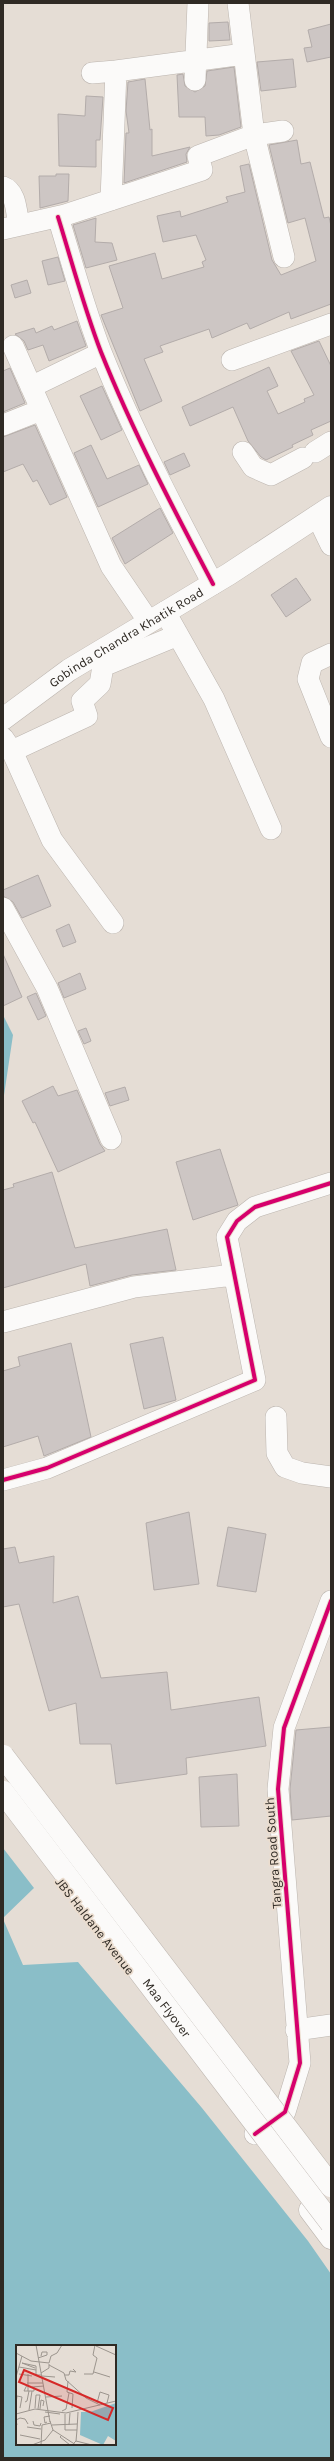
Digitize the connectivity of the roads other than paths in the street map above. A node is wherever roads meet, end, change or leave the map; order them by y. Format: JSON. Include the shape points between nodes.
{"nodes":[{"id":1,"x":198,"y":3,"type":"edge"},
{"id":2,"x":238,"y":3,"type":"edge"},
{"id":3,"x":244,"y":54,"type":"junction"},
{"id":4,"x":194,"y":70,"type":"junction"},
{"id":5,"x":116,"y":71,"type":"junction"},
{"id":6,"x":92,"y":73,"type":"dead end"},
{"id":7,"x":283,"y":131,"type":"dead end"},
{"id":8,"x":254,"y":135,"type":"junction"},
{"id":9,"x":3,"y":187,"type":"edge"},
{"id":10,"x":111,"y":200,"type":"junction"},
{"id":11,"x":58,"y":217,"type":"junction"},
{"id":12,"x":11,"y":227,"type":"edge"},
{"id":13,"x":284,"y":257,"type":"dead end"},
{"id":14,"x":331,"y":324,"type":"edge"},
{"id":15,"x":13,"y":346,"type":"dead end"},
{"id":16,"x":101,"y":353,"type":"junction"},
{"id":17,"x":232,"y":360,"type":"dead end"},
{"id":18,"x":31,"y":387,"type":"junction"},
{"id":19,"x":41,"y":410,"type":"junction"},
{"id":20,"x":3,"y":425,"type":"edge"},
{"id":21,"x":321,"y":451,"type":"edge"},
{"id":22,"x":243,"y":452,"type":"dead end"},
{"id":23,"x":324,"y":512,"type":"edge"},
{"id":24,"x":331,"y":546,"type":"edge"},
{"id":25,"x":213,"y":584,"type":"junction"},
{"id":26,"x":157,"y":617,"type":"junction"},
{"id":27,"x":178,"y":635,"type":"junction"},
{"id":28,"x":331,"y":654,"type":"edge"},
{"id":29,"x":3,"y":718,"type":"edge"},
{"id":30,"x":331,"y":737,"type":"edge"},
{"id":31,"x":8,"y":745,"type":"edge"},
{"id":32,"x":271,"y":829,"type":"dead end"},
{"id":33,"x":3,"y":908,"type":"edge"},
{"id":34,"x":113,"y":923,"type":"dead end"},
{"id":35,"x":111,"y":1139,"type":"dead end"},
{"id":36,"x":331,"y":1184,"type":"edge"},
{"id":37,"x":233,"y":1275,"type":"junction"},
{"id":38,"x":3,"y":1322,"type":"edge"},
{"id":39,"x":276,"y":1417,"type":"dead end"},
{"id":40,"x":331,"y":1477,"type":"edge"},
{"id":41,"x":3,"y":1480,"type":"edge"},
{"id":42,"x":331,"y":1601,"type":"edge"},
{"id":43,"x":3,"y":1745,"type":"edge"},
{"id":44,"x":3,"y":1756,"type":"edge"},
{"id":45,"x":3,"y":1792,"type":"edge"},
{"id":46,"x":3,"y":1806,"type":"edge"},
{"id":47,"x":331,"y":2025,"type":"edge"},
{"id":48,"x":296,"y":2030,"type":"junction"},
{"id":49,"x":285,"y":2112,"type":"junction"},
{"id":50,"x":255,"y":2134,"type":"junction"},
{"id":51,"x":331,"y":2172,"type":"edge"},
{"id":52,"x":331,"y":2186,"type":"edge"},
{"id":53,"x":331,"y":2223,"type":"edge"},
{"id":54,"x":331,"y":2238,"type":"edge"}],
"edges":[{"from":1,"to":4,"type":"street"},
{"from":2,"to":3,"type":"street"},
{"from":3,"to":4,"type":"street"},
{"from":3,"to":8,"type":"street"},
{"from":4,"to":5,"type":"street"},
{"from":5,"to":6,"type":"street"},
{"from":5,"to":10,"type":"street"},
{"from":7,"to":8,"type":"street"},
{"from":8,"to":10,"type":"street","via":[[198,156],[202,170]]},
{"from":8,"to":13,"type":"street"},
{"from":9,"to":12,"type":"street","via":[[13,195]]},
{"from":10,"to":11,"type":"street"},
{"from":11,"to":12,"type":"street"},
{"from":11,"to":16,"type":"street","via":[[82,301]]},
{"from":14,"to":17,"type":"street"},
{"from":15,"to":18,"type":"street"},
{"from":16,"to":18,"type":"street"},
{"from":16,"to":25,"type":"street","via":[[145,451]]},
{"from":18,"to":19,"type":"street"},
{"from":19,"to":20,"type":"street"},
{"from":19,"to":26,"type":"street","via":[[111,566]]},
{"from":21,"to":22,"type":"street","via":[[271,475],[253,467]]},
{"from":23,"to":24,"type":"street"},
{"from":23,"to":25,"type":"main road","name":"Gobinda Chandra Khatik Road"},
{"from":25,"to":26,"type":"main road","name":"Gobinda Chandra Khatik Road"},
{"from":26,"to":27,"type":"street"},
{"from":26,"to":29,"type":"main road","name":"Gobinda Chandra Khatik Road","via":[[68,670]]},
{"from":27,"to":31,"type":"street","via":[[103,666],[100,684],[82,701],[87,716]]},
{"from":27,"to":32,"type":"street","via":[[214,699]]},
{"from":28,"to":30,"type":"street","via":[[312,663],[308,679]]},
{"from":31,"to":34,"type":"street","via":[[52,840]]},
{"from":33,"to":35,"type":"street","via":[[47,988]]},
{"from":36,"to":37,"type":"street","via":[[256,1207],[236,1221],[227,1237]]},
{"from":37,"to":38,"type":"street","via":[[134,1287]]},
{"from":37,"to":41,"type":"street","via":[[255,1380],[47,1468]]},
{"from":39,"to":40,"type":"street","via":[[277,1453],[285,1467],[302,1473]]},
{"from":42,"to":48,"type":"street","name":"Tangra Road South","via":[[292,1706],[280,1753],[278,1789]]},
{"from":43,"to":49,"type":"main road"},
{"from":44,"to":52,"type":"main road","name":"Maa Flyover","bridge":true},
{"from":45,"to":53,"type":"main road","name":"Maa Flyover","bridge":true},
{"from":46,"to":50,"type":"main road","name":"JBS Haldane Avenue"},
{"from":47,"to":48,"type":"street"},
{"from":48,"to":49,"type":"street","name":"Tangra Road South","via":[[300,2063]]},
{"from":49,"to":50,"type":"street"},
{"from":49,"to":51,"type":"main road"},
{"from":50,"to":54,"type":"main road","name":"JBS Haldane Avenue"}]}
